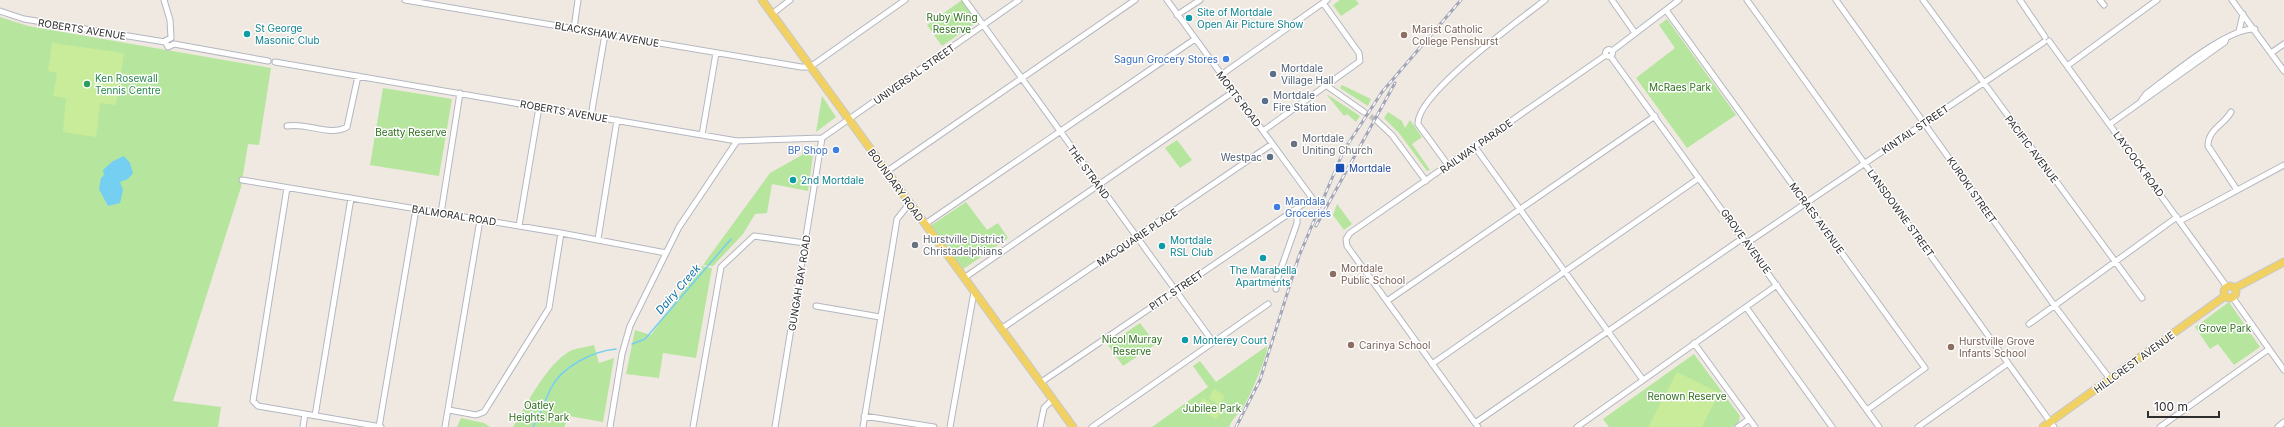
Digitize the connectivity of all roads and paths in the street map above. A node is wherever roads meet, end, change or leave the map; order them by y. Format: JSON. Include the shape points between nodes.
{"nodes":[{"id":1,"x":164,"y":0,"type":"edge"},
{"id":2,"x":404,"y":0,"type":"edge"},
{"id":3,"x":578,"y":0,"type":"edge"},
{"id":4,"x":762,"y":0,"type":"edge"},
{"id":5,"x":790,"y":0,"type":"edge"},
{"id":6,"x":905,"y":0,"type":"edge"},
{"id":7,"x":965,"y":0,"type":"edge"},
{"id":8,"x":1019,"y":0,"type":"edge"},
{"id":9,"x":1135,"y":0,"type":"edge"},
{"id":10,"x":1167,"y":0,"type":"edge"},
{"id":11,"x":1200,"y":0,"type":"edge"},
{"id":12,"x":1545,"y":0,"type":"edge"},
{"id":13,"x":1612,"y":0,"type":"edge"},
{"id":14,"x":1678,"y":0,"type":"edge"},
{"id":15,"x":1747,"y":0,"type":"edge"},
{"id":16,"x":1836,"y":0,"type":"edge"},
{"id":17,"x":1923,"y":0,"type":"edge"},
{"id":18,"x":2020,"y":0,"type":"edge"},
{"id":19,"x":2100,"y":0,"type":"edge"},
{"id":20,"x":2157,"y":0,"type":"edge"},
{"id":21,"x":2232,"y":0,"type":"edge"},
{"id":22,"x":1325,"y":2,"type":"edge"},
{"id":23,"x":2104,"y":5,"type":"dead end"},
{"id":24,"x":1666,"y":10,"type":"junction"},
{"id":25,"x":0,"y":11,"type":"edge"},
{"id":26,"x":772,"y":14,"type":"junction"},
{"id":27,"x":2243,"y":14,"type":"junction"},
{"id":28,"x":1177,"y":15,"type":"junction"},
{"id":29,"x":983,"y":25,"type":"junction"},
{"id":30,"x":574,"y":28,"type":"junction"},
{"id":31,"x":2255,"y":30,"type":"junction"},
{"id":32,"x":2239,"y":31,"type":"junction"},
{"id":33,"x":1635,"y":33,"type":"junction"},
{"id":34,"x":605,"y":34,"type":"junction"},
{"id":35,"x":171,"y":38,"type":"junction"},
{"id":36,"x":1195,"y":39,"type":"junction"},
{"id":37,"x":2046,"y":40,"type":"junction"},
{"id":38,"x":165,"y":42,"type":"junction"},
{"id":39,"x":174,"y":44,"type":"junction"},
{"id":40,"x":2284,"y":44,"type":"edge"},
{"id":41,"x":716,"y":53,"type":"junction"},
{"id":42,"x":2271,"y":53,"type":"junction"},
{"id":43,"x":1610,"y":54,"type":"junction"},
{"id":44,"x":2068,"y":66,"type":"junction"},
{"id":45,"x":810,"y":67,"type":"junction"},
{"id":46,"x":2284,"y":72,"type":"edge"},
{"id":47,"x":1221,"y":75,"type":"junction"},
{"id":48,"x":358,"y":76,"type":"junction"},
{"id":49,"x":1021,"y":78,"type":"junction"},
{"id":50,"x":1983,"y":83,"type":"junction"},
{"id":51,"x":1327,"y":86,"type":"junction"},
{"id":52,"x":1233,"y":92,"type":"junction"},
{"id":53,"x":460,"y":94,"type":"junction"},
{"id":54,"x":539,"y":107,"type":"junction"},
{"id":55,"x":1364,"y":112,"type":"tunnel mouth"},
{"id":56,"x":2231,"y":112,"type":"dead end"},
{"id":57,"x":591,"y":116,"type":"junction"},
{"id":58,"x":1655,"y":116,"type":"junction"},
{"id":59,"x":617,"y":120,"type":"junction"},
{"id":60,"x":848,"y":120,"type":"junction"},
{"id":61,"x":1376,"y":120,"type":"tunnel mouth"},
{"id":62,"x":1924,"y":123,"type":"junction"},
{"id":63,"x":2110,"y":124,"type":"junction"},
{"id":64,"x":287,"y":126,"type":"dead end"},
{"id":65,"x":1263,"y":131,"type":"junction"},
{"id":66,"x":1060,"y":132,"type":"junction"},
{"id":67,"x":702,"y":135,"type":"junction"},
{"id":68,"x":822,"y":138,"type":"junction"},
{"id":69,"x":737,"y":141,"type":"junction"},
{"id":70,"x":1272,"y":144,"type":"junction"},
{"id":71,"x":1475,"y":147,"type":"junction"},
{"id":72,"x":1865,"y":163,"type":"junction"},
{"id":73,"x":1448,"y":165,"type":"junction"},
{"id":74,"x":2284,"y":165,"type":"edge"},
{"id":75,"x":886,"y":172,"type":"junction"},
{"id":76,"x":1699,"y":178,"type":"junction"},
{"id":77,"x":242,"y":180,"type":"dead end"},
{"id":78,"x":1426,"y":181,"type":"junction"},
{"id":79,"x":1098,"y":185,"type":"junction"},
{"id":80,"x":287,"y":188,"type":"junction"},
{"id":81,"x":2237,"y":190,"type":"junction"},
{"id":82,"x":351,"y":198,"type":"junction"},
{"id":83,"x":1312,"y":198,"type":"joint"},
{"id":84,"x":909,"y":204,"type":"junction"},
{"id":85,"x":1806,"y":204,"type":"junction"},
{"id":86,"x":416,"y":209,"type":"junction"},
{"id":87,"x":1520,"y":209,"type":"junction"},
{"id":88,"x":1292,"y":212,"type":"junction"},
{"id":89,"x":441,"y":213,"type":"junction"},
{"id":90,"x":2178,"y":219,"type":"junction"},
{"id":91,"x":480,"y":220,"type":"junction"},
{"id":92,"x":925,"y":224,"type":"junction"},
{"id":93,"x":519,"y":226,"type":"junction"},
{"id":94,"x":562,"y":233,"type":"junction"},
{"id":95,"x":1137,"y":237,"type":"junction"},
{"id":96,"x":598,"y":239,"type":"junction"},
{"id":97,"x":1745,"y":240,"type":"junction"},
{"id":98,"x":805,"y":243,"type":"junction"},
{"id":99,"x":666,"y":253,"type":"junction"},
{"id":100,"x":2115,"y":260,"type":"junction"},
{"id":101,"x":2284,"y":262,"type":"edge"},
{"id":102,"x":1565,"y":272,"type":"junction"},
{"id":103,"x":964,"y":278,"type":"junction"},
{"id":104,"x":1777,"y":285,"type":"junction"},
{"id":105,"x":2227,"y":287,"type":"junction"},
{"id":106,"x":2235,"y":288,"type":"junction"},
{"id":107,"x":1276,"y":289,"type":"dead end"},
{"id":108,"x":1176,"y":290,"type":"junction"},
{"id":109,"x":974,"y":292,"type":"junction"},
{"id":110,"x":2225,"y":296,"type":"junction"},
{"id":111,"x":2142,"y":298,"type":"dead end"},
{"id":112,"x":2233,"y":298,"type":"junction"},
{"id":113,"x":1387,"y":301,"type":"junction"},
{"id":114,"x":1268,"y":304,"type":"dead end"},
{"id":115,"x":2054,"y":305,"type":"junction"},
{"id":116,"x":816,"y":306,"type":"dead end"},
{"id":117,"x":1746,"y":307,"type":"junction"},
{"id":118,"x":880,"y":317,"type":"junction"},
{"id":119,"x":2029,"y":324,"type":"dead end"},
{"id":120,"x":1001,"y":330,"type":"junction"},
{"id":121,"x":1608,"y":331,"type":"junction"},
{"id":122,"x":1213,"y":342,"type":"junction"},
{"id":123,"x":1694,"y":343,"type":"junction"},
{"id":124,"x":2269,"y":349,"type":"junction"},
{"id":125,"x":1432,"y":364,"type":"junction"},
{"id":126,"x":2007,"y":364,"type":"junction"},
{"id":127,"x":2284,"y":370,"type":"edge"},
{"id":128,"x":2110,"y":379,"type":"junction"},
{"id":129,"x":1643,"y":380,"type":"junction"},
{"id":130,"x":1040,"y":383,"type":"junction"},
{"id":131,"x":1052,"y":400,"type":"junction"},
{"id":132,"x":448,"y":410,"type":"junction"},
{"id":133,"x":1867,"y":410,"type":"junction"},
{"id":134,"x":305,"y":414,"type":"junction"},
{"id":135,"x":315,"y":416,"type":"junction"},
{"id":136,"x":864,"y":416,"type":"junction"},
{"id":137,"x":1749,"y":418,"type":"junction"},
{"id":138,"x":2284,"y":422,"type":"edge"},
{"id":139,"x":2052,"y":424,"type":"edge"},
{"id":140,"x":1476,"y":425,"type":"edge"},
{"id":141,"x":372,"y":426,"type":"edge"},
{"id":142,"x":303,"y":427,"type":"edge"},
{"id":143,"x":380,"y":427,"type":"edge"},
{"id":144,"x":445,"y":427,"type":"edge"},
{"id":145,"x":610,"y":427,"type":"edge"},
{"id":146,"x":693,"y":427,"type":"edge"},
{"id":147,"x":775,"y":427,"type":"edge"},
{"id":148,"x":863,"y":427,"type":"edge"},
{"id":149,"x":934,"y":427,"type":"edge"},
{"id":150,"x":950,"y":427,"type":"edge"},
{"id":151,"x":1040,"y":427,"type":"edge"},
{"id":152,"x":1073,"y":427,"type":"edge"},
{"id":153,"x":1092,"y":427,"type":"edge"},
{"id":154,"x":1577,"y":427,"type":"edge"},
{"id":155,"x":1738,"y":427,"type":"edge"},
{"id":156,"x":1755,"y":427,"type":"edge"},
{"id":157,"x":1832,"y":427,"type":"edge"},
{"id":158,"x":1879,"y":427,"type":"edge"},
{"id":159,"x":1918,"y":427,"type":"edge"},
{"id":160,"x":2043,"y":427,"type":"edge"},
{"id":161,"x":2160,"y":427,"type":"edge"},
{"id":162,"x":2278,"y":427,"type":"edge"}],
"edges":[{"from":1,"to":35,"type":"street","via":[[170,20]]},
{"from":2,"to":30,"type":"street","name":"BLACKSHAW AVENUE"},
{"from":3,"to":30,"type":"street"},
{"from":4,"to":26,"type":"main road","name":"BOUNDARY ROAD"},
{"from":5,"to":26,"type":"street"},
{"from":6,"to":45,"type":"street"},
{"from":7,"to":29,"type":"street","name":"THE STRAND"},
{"from":8,"to":29,"type":"street","name":"UNIVERSAL STREET"},
{"from":9,"to":49,"type":"street"},
{"from":10,"to":28,"type":"street","name":"MORTS ROAD"},
{"from":11,"to":28,"type":"street"},
{"from":12,"to":73,"type":"street","via":[[1462,66],[1428,100],[1418,118],[1418,124]]},
{"from":13,"to":33,"type":"street"},
{"from":14,"to":24,"type":"street","name":"RAILWAY PARADE"},
{"from":15,"to":72,"type":"street","name":"LANSDOWNE STREET"},
{"from":16,"to":62,"type":"street","name":"KUROKI STREET"},
{"from":17,"to":50,"type":"street","name":"PACIFIC AVENUE"},
{"from":18,"to":37,"type":"street","name":"LAYCOCK ROAD"},
{"from":19,"to":23,"type":"street"},
{"from":20,"to":44,"type":"street"},
{"from":21,"to":27,"type":"street"},
{"from":22,"to":47,"type":"street"},
{"from":22,"to":51,"type":"street","via":[[1359,53],[1360,59],[1357,65]]},
{"from":24,"to":33,"type":"street","name":"RAILWAY PARADE"},
{"from":24,"to":85,"type":"street","name":"MCRAES AVENUE"},
{"from":25,"to":38,"type":"street","name":"ROBERTS AVENUE","via":[[24,20]]},
{"from":26,"to":45,"type":"main road","name":"BOUNDARY ROAD"},
{"from":27,"to":31,"type":"street"},
{"from":27,"to":32,"type":"street"},
{"from":28,"to":36,"type":"street","name":"MORTS ROAD"},
{"from":29,"to":49,"type":"street","name":"THE STRAND"},
{"from":29,"to":60,"type":"street","name":"UNIVERSAL STREET"},
{"from":30,"to":34,"type":"street","name":"BLACKSHAW AVENUE"},
{"from":31,"to":32,"type":"street"},
{"from":31,"to":42,"type":"street"},
{"from":32,"to":63,"type":"street","via":[[2223,39],[2146,94],[2141,101]]},
{"from":33,"to":43,"type":"street","name":"RAILWAY PARADE"},
{"from":34,"to":41,"type":"street","name":"BLACKSHAW AVENUE"},
{"from":34,"to":57,"type":"street"},
{"from":35,"to":38,"type":"street"},
{"from":35,"to":39,"type":"street"},
{"from":36,"to":47,"type":"street","name":"MORTS ROAD"},
{"from":36,"to":66,"type":"street"},
{"from":37,"to":44,"type":"street","name":"LAYCOCK ROAD"},
{"from":37,"to":50,"type":"street","name":"KINTAIL STREET"},
{"from":38,"to":39,"type":"street","name":"ROBERTS AVENUE","via":[[170,48]]},
{"from":39,"to":48,"type":"street","name":"ROBERTS AVENUE","via":[[268,61],[272,58],[275,62]]},
{"from":40,"to":42,"type":"street"},
{"from":41,"to":45,"type":"street","name":"BLACKSHAW AVENUE"},
{"from":41,"to":67,"type":"street"},
{"from":42,"to":46,"type":"street"},
{"from":43,"to":58,"type":"street","name":"GROVE AVENUE"},
{"from":43,"to":71,"type":"street","name":"RAILWAY PARADE"},
{"from":44,"to":63,"type":"street","name":"LAYCOCK ROAD"},
{"from":45,"to":60,"type":"main road","name":"BOUNDARY ROAD"},
{"from":47,"to":52,"type":"street","name":"MORTS ROAD"},
{"from":48,"to":53,"type":"street","name":"ROBERTS AVENUE"},
{"from":48,"to":64,"type":"street","via":[[347,127],[339,131],[301,125]]},
{"from":49,"to":66,"type":"street","name":"THE STRAND"},
{"from":49,"to":75,"type":"street"},
{"from":50,"to":62,"type":"street","name":"KINTAIL STREET"},
{"from":50,"to":100,"type":"street","name":"PACIFIC AVENUE"},
{"from":51,"to":55,"type":"street"},
{"from":51,"to":65,"type":"street"},
{"from":52,"to":65,"type":"street","name":"MORTS ROAD"},
{"from":52,"to":79,"type":"street"},
{"from":53,"to":54,"type":"street","name":"ROBERTS AVENUE"},
{"from":53,"to":89,"type":"street"},
{"from":54,"to":57,"type":"street","name":"ROBERTS AVENUE"},
{"from":54,"to":93,"type":"street"},
{"from":56,"to":81,"type":"street","via":[[2227,119],[2212,131],[2208,144],[2210,152]]},
{"from":57,"to":59,"type":"street","name":"ROBERTS AVENUE"},
{"from":58,"to":76,"type":"street","name":"GROVE AVENUE"},
{"from":58,"to":87,"type":"street"},
{"from":59,"to":67,"type":"street","name":"ROBERTS AVENUE"},
{"from":59,"to":96,"type":"street"},
{"from":60,"to":68,"type":"street"},
{"from":60,"to":75,"type":"main road","name":"BOUNDARY ROAD"},
{"from":61,"to":78,"type":"street","via":[[1392,135]]},
{"from":62,"to":72,"type":"street","name":"KINTAIL STREET"},
{"from":62,"to":115,"type":"street","name":"KUROKI STREET"},
{"from":63,"to":90,"type":"street","name":"LAYCOCK ROAD"},
{"from":65,"to":70,"type":"street","name":"MORTS ROAD"},
{"from":66,"to":79,"type":"street","name":"THE STRAND"},
{"from":66,"to":92,"type":"street"},
{"from":67,"to":69,"type":"street","name":"ROBERTS AVENUE"},
{"from":68,"to":69,"type":"street","name":"ROBERTS AVENUE"},
{"from":68,"to":98,"type":"street","name":"GUNGAH BAY ROAD"},
{"from":69,"to":99,"type":"street","via":[[687,214]]},
{"from":70,"to":83,"type":"street","name":"MORTS ROAD"},
{"from":70,"to":95,"type":"street","name":"MACQUARIE PLACE"},
{"from":71,"to":73,"type":"street","name":"RAILWAY PARADE"},
{"from":71,"to":87,"type":"street"},
{"from":72,"to":85,"type":"street","name":"KINTAIL STREET"},
{"from":72,"to":126,"type":"street","name":"LANSDOWNE STREET"},
{"from":73,"to":78,"type":"street","name":"RAILWAY PARADE"},
{"from":74,"to":81,"type":"street"},
{"from":75,"to":84,"type":"main road","name":"BOUNDARY ROAD"},
{"from":76,"to":97,"type":"street","name":"GROVE AVENUE"},
{"from":76,"to":102,"type":"street"},
{"from":77,"to":80,"type":"street","name":"BALMORAL ROAD"},
{"from":78,"to":113,"type":"street","name":"RAILWAY PARADE","via":[[1346,238],[1347,246]]},
{"from":79,"to":95,"type":"street","name":"THE STRAND"},
{"from":79,"to":103,"type":"street"},
{"from":80,"to":82,"type":"street","name":"BALMORAL ROAD"},
{"from":80,"to":134,"type":"street","via":[[252,398],[258,406]]},
{"from":81,"to":90,"type":"street"},
{"from":82,"to":86,"type":"street","name":"BALMORAL ROAD"},
{"from":82,"to":135,"type":"street"},
{"from":83,"to":88,"type":"street","name":"PITT STREET"},
{"from":84,"to":92,"type":"main road","name":"BOUNDARY ROAD"},
{"from":84,"to":118,"type":"street","via":[[897,218]]},
{"from":85,"to":97,"type":"street","name":"KINTAIL STREET"},
{"from":85,"to":133,"type":"street","name":"MCRAES AVENUE","via":[[1926,368]]},
{"from":86,"to":89,"type":"street","name":"BALMORAL ROAD"},
{"from":86,"to":143,"type":"street"},
{"from":87,"to":102,"type":"street"},
{"from":87,"to":113,"type":"street"},
{"from":88,"to":107,"type":"street","via":[[1298,222]]},
{"from":88,"to":108,"type":"street","name":"PITT STREET"},
{"from":89,"to":91,"type":"street","name":"BALMORAL ROAD"},
{"from":90,"to":100,"type":"street"},
{"from":90,"to":105,"type":"street","name":"LAYCOCK ROAD"},
{"from":91,"to":93,"type":"street","name":"BALMORAL ROAD"},
{"from":91,"to":132,"type":"street"},
{"from":92,"to":103,"type":"main road","name":"BOUNDARY ROAD"},
{"from":93,"to":94,"type":"street","name":"BALMORAL ROAD"},
{"from":94,"to":96,"type":"street","name":"BALMORAL ROAD"},
{"from":94,"to":132,"type":"street","via":[[549,308],[484,412],[478,415]]},
{"from":95,"to":108,"type":"street","name":"THE STRAND"},
{"from":95,"to":120,"type":"street","name":"MACQUARIE PLACE"},
{"from":96,"to":99,"type":"street","name":"BALMORAL ROAD"},
{"from":97,"to":104,"type":"street","name":"GROVE AVENUE"},
{"from":97,"to":121,"type":"street","name":"KINTAIL STREET"},
{"from":98,"to":146,"type":"street","via":[[754,236],[721,267]]},
{"from":98,"to":147,"type":"street","name":"GUNGAH BAY ROAD"},
{"from":99,"to":145,"type":"street","via":[[633,320],[622,354]]},
{"from":100,"to":111,"type":"street","name":"PACIFIC AVENUE"},
{"from":100,"to":115,"type":"street"},
{"from":101,"to":106,"type":"main road"},
{"from":102,"to":121,"type":"street"},
{"from":102,"to":125,"type":"street"},
{"from":103,"to":109,"type":"main road","name":"BOUNDARY ROAD"},
{"from":104,"to":117,"type":"street"},
{"from":104,"to":133,"type":"street","name":"GROVE AVENUE"},
{"from":105,"to":106,"type":"main road"},
{"from":105,"to":110,"type":"main road","via":[[2224,290]]},
{"from":106,"to":112,"type":"main road","via":[[2236,294]]},
{"from":108,"to":122,"type":"street","name":"THE STRAND"},
{"from":108,"to":130,"type":"street","name":"PITT STREET"},
{"from":109,"to":120,"type":"main road","name":"BOUNDARY ROAD"},
{"from":109,"to":150,"type":"street"},
{"from":110,"to":112,"type":"main road"},
{"from":110,"to":128,"type":"main road","name":"HILLCREST AVENUE"},
{"from":112,"to":124,"type":"street"},
{"from":113,"to":125,"type":"street"},
{"from":114,"to":122,"type":"street"},
{"from":115,"to":119,"type":"street"},
{"from":115,"to":128,"type":"street","name":"KUROKI STREET"},
{"from":116,"to":118,"type":"street"},
{"from":117,"to":123,"type":"street"},
{"from":117,"to":157,"type":"street"},
{"from":118,"to":136,"type":"street"},
{"from":120,"to":130,"type":"main road","name":"BOUNDARY ROAD"},
{"from":121,"to":129,"type":"street"},
{"from":121,"to":140,"type":"street","name":"KINTAIL STREET"},
{"from":122,"to":153,"type":"street"},
{"from":123,"to":129,"type":"street"},
{"from":123,"to":137,"type":"street"},
{"from":124,"to":127,"type":"street"},
{"from":124,"to":161,"type":"street"},
{"from":125,"to":140,"type":"street"},
{"from":126,"to":139,"type":"street","name":"LANSDOWNE STREET"},
{"from":126,"to":159,"type":"street"},
{"from":128,"to":139,"type":"main road","name":"HILLCREST AVENUE"},
{"from":129,"to":154,"type":"street"},
{"from":130,"to":131,"type":"main road","name":"BOUNDARY ROAD"},
{"from":131,"to":151,"type":"street","via":[[1044,408]]},
{"from":131,"to":152,"type":"main road","name":"BOUNDARY ROAD"},
{"from":132,"to":144,"type":"street"},
{"from":133,"to":158,"type":"street","name":"GROVE AVENUE"},
{"from":134,"to":135,"type":"street"},
{"from":134,"to":142,"type":"street"},
{"from":135,"to":141,"type":"street"},
{"from":136,"to":148,"type":"street"},
{"from":136,"to":149,"type":"street"},
{"from":137,"to":155,"type":"street"},
{"from":137,"to":156,"type":"street"},
{"from":138,"to":162,"type":"street"},
{"from":139,"to":160,"type":"main road","name":"HILLCREST AVENUE"},
{"from":141,"to":143,"type":"street"}]}
